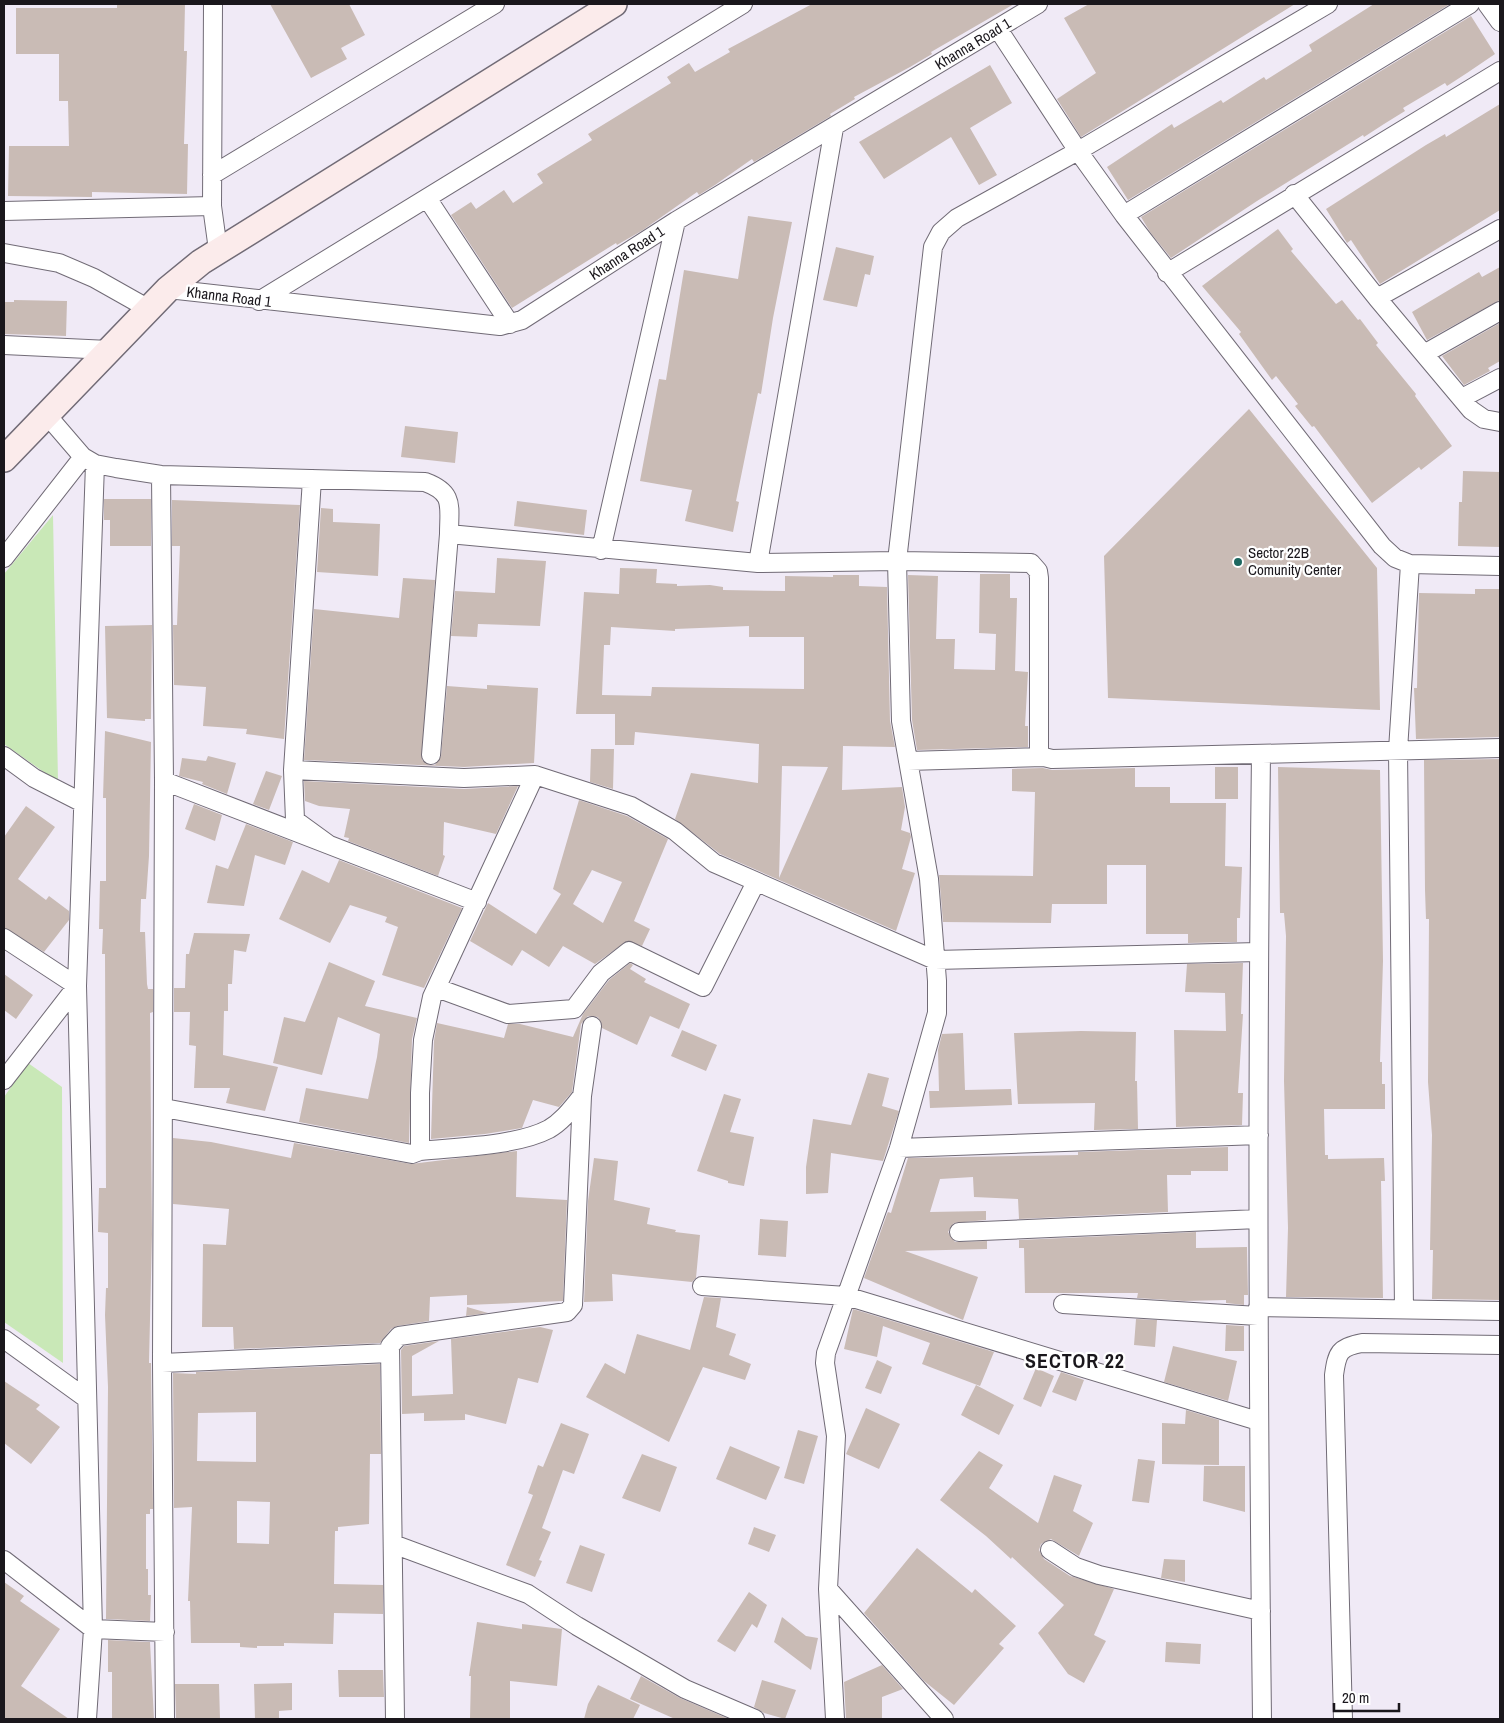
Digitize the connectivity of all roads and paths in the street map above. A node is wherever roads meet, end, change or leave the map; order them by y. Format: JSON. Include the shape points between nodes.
{"nodes":[{"id":1,"x":213,"y":4,"type":"edge"},
{"id":2,"x":495,"y":4,"type":"edge"},
{"id":3,"x":614,"y":4,"type":"edge"},
{"id":4,"x":743,"y":4,"type":"edge"},
{"id":5,"x":1038,"y":4,"type":"edge"},
{"id":6,"x":1328,"y":4,"type":"edge"},
{"id":7,"x":1470,"y":4,"type":"edge"},
{"id":8,"x":1487,"y":4,"type":"edge"},
{"id":9,"x":1500,"y":22,"type":"edge"},
{"id":10,"x":998,"y":29,"type":"junction"},
{"id":11,"x":1500,"y":71,"type":"edge"},
{"id":12,"x":834,"y":128,"type":"junction"},
{"id":13,"x":1078,"y":151,"type":"junction"},
{"id":14,"x":212,"y":175,"type":"junction"},
{"id":15,"x":1294,"y":194,"type":"junction"},
{"id":16,"x":427,"y":198,"type":"junction"},
{"id":17,"x":212,"y":206,"type":"junction"},
{"id":18,"x":4,"y":211,"type":"edge"},
{"id":19,"x":1124,"y":216,"type":"junction"},
{"id":20,"x":676,"y":221,"type":"junction"},
{"id":21,"x":1500,"y":229,"type":"edge"},
{"id":22,"x":218,"y":250,"type":"junction"},
{"id":23,"x":4,"y":253,"type":"edge"},
{"id":24,"x":1168,"y":273,"type":"junction"},
{"id":25,"x":168,"y":289,"type":"junction"},
{"id":26,"x":1377,"y":298,"type":"junction"},
{"id":27,"x":259,"y":301,"type":"junction"},
{"id":28,"x":149,"y":309,"type":"junction"},
{"id":29,"x":1500,"y":310,"type":"edge"},
{"id":30,"x":510,"y":324,"type":"junction"},
{"id":31,"x":4,"y":345,"type":"edge"},
{"id":32,"x":109,"y":350,"type":"junction"},
{"id":33,"x":1424,"y":354,"type":"junction"},
{"id":34,"x":1500,"y":378,"type":"edge"},
{"id":35,"x":1462,"y":398,"type":"junction"},
{"id":36,"x":46,"y":414,"type":"junction"},
{"id":37,"x":1500,"y":422,"type":"edge"},
{"id":38,"x":4,"y":459,"type":"edge"},
{"id":39,"x":89,"y":460,"type":"junction"},
{"id":40,"x":161,"y":475,"type":"junction"},
{"id":41,"x":312,"y":479,"type":"junction"},
{"id":42,"x":449,"y":534,"type":"junction"},
{"id":43,"x":601,"y":550,"type":"junction"},
{"id":44,"x":4,"y":558,"type":"edge"},
{"id":45,"x":897,"y":561,"type":"junction"},
{"id":46,"x":758,"y":563,"type":"junction"},
{"id":47,"x":1410,"y":564,"type":"junction"},
{"id":48,"x":1500,"y":566,"type":"edge"},
{"id":49,"x":1500,"y":748,"type":"edge"},
{"id":50,"x":1398,"y":750,"type":"junction"},
{"id":51,"x":1261,"y":754,"type":"junction"},
{"id":52,"x":430,"y":755,"type":"dead end"},
{"id":53,"x":4,"y":756,"type":"edge"},
{"id":54,"x":1044,"y":757,"type":"junction"},
{"id":55,"x":908,"y":761,"type":"junction"},
{"id":56,"x":292,"y":770,"type":"junction"},
{"id":57,"x":535,"y":775,"type":"junction"},
{"id":58,"x":164,"y":781,"type":"junction"},
{"id":59,"x":83,"y":803,"type":"junction"},
{"id":60,"x":328,"y":844,"type":"junction"},
{"id":61,"x":756,"y":882,"type":"junction"},
{"id":62,"x":477,"y":902,"type":"junction"},
{"id":63,"x":4,"y":938,"type":"edge"},
{"id":64,"x":1258,"y":952,"type":"junction"},
{"id":65,"x":935,"y":960,"type":"junction"},
{"id":66,"x":77,"y":986,"type":"junction"},
{"id":67,"x":437,"y":988,"type":"junction"},
{"id":68,"x":592,"y":1026,"type":"dead end"},
{"id":69,"x":4,"y":1080,"type":"edge"},
{"id":70,"x":582,"y":1096,"type":"junction"},
{"id":71,"x":164,"y":1108,"type":"junction"},
{"id":72,"x":1259,"y":1135,"type":"junction"},
{"id":73,"x":899,"y":1148,"type":"junction"},
{"id":74,"x":420,"y":1151,"type":"junction"},
{"id":75,"x":1258,"y":1219,"type":"junction"},
{"id":76,"x":959,"y":1232,"type":"dead end"},
{"id":77,"x":702,"y":1286,"type":"dead end"},
{"id":78,"x":846,"y":1296,"type":"junction"},
{"id":79,"x":1064,"y":1304,"type":"dead end"},
{"id":80,"x":1404,"y":1309,"type":"junction"},
{"id":81,"x":1258,"y":1311,"type":"junction"},
{"id":82,"x":1500,"y":1311,"type":"edge"},
{"id":83,"x":4,"y":1339,"type":"edge"},
{"id":84,"x":1500,"y":1345,"type":"edge"},
{"id":85,"x":390,"y":1353,"type":"junction"},
{"id":86,"x":162,"y":1362,"type":"junction"},
{"id":87,"x":87,"y":1399,"type":"junction"},
{"id":88,"x":1258,"y":1421,"type":"junction"},
{"id":89,"x":393,"y":1544,"type":"junction"},
{"id":90,"x":1050,"y":1550,"type":"dead end"},
{"id":91,"x":4,"y":1560,"type":"edge"},
{"id":92,"x":828,"y":1589,"type":"junction"},
{"id":93,"x":1261,"y":1610,"type":"junction"},
{"id":94,"x":93,"y":1629,"type":"junction"},
{"id":95,"x":164,"y":1632,"type":"junction"},
{"id":96,"x":87,"y":1719,"type":"edge"},
{"id":97,"x":164,"y":1719,"type":"edge"},
{"id":98,"x":395,"y":1719,"type":"edge"},
{"id":99,"x":756,"y":1719,"type":"edge"},
{"id":100,"x":835,"y":1719,"type":"edge"},
{"id":101,"x":944,"y":1719,"type":"edge"},
{"id":102,"x":1262,"y":1719,"type":"edge"},
{"id":103,"x":1342,"y":1719,"type":"edge"}],
"edges":[{"from":1,"to":14,"type":"street"},
{"from":2,"to":14,"type":"street"},
{"from":3,"to":22,"type":"street"},
{"from":4,"to":16,"type":"street"},
{"from":5,"to":10,"type":"street","name":"Khanna Road 1"},
{"from":6,"to":13,"type":"street"},
{"from":7,"to":19,"type":"street"},
{"from":8,"to":9,"type":"street"},
{"from":10,"to":12,"type":"street","name":"Khanna Road 1"},
{"from":10,"to":13,"type":"street"},
{"from":11,"to":15,"type":"street"},
{"from":12,"to":20,"type":"street","name":"Khanna Road 1"},
{"from":12,"to":46,"type":"street"},
{"from":13,"to":19,"type":"street"},
{"from":13,"to":45,"type":"street","via":[[957,218],[941,232],[934,247]]},
{"from":14,"to":17,"type":"street"},
{"from":15,"to":24,"type":"street"},
{"from":15,"to":26,"type":"street"},
{"from":16,"to":27,"type":"street"},
{"from":16,"to":30,"type":"street"},
{"from":17,"to":18,"type":"street"},
{"from":17,"to":22,"type":"street"},
{"from":19,"to":24,"type":"street"},
{"from":20,"to":30,"type":"street","name":"Khanna Road 1","via":[[522,320]]},
{"from":20,"to":43,"type":"street"},
{"from":21,"to":26,"type":"street"},
{"from":22,"to":25,"type":"street"},
{"from":23,"to":28,"type":"street","via":[[59,263],[94,278]]},
{"from":24,"to":47,"type":"street","via":[[1382,546],[1395,558]]},
{"from":25,"to":27,"type":"street","name":"Khanna Road 1"},
{"from":25,"to":28,"type":"street"},
{"from":26,"to":33,"type":"street"},
{"from":27,"to":30,"type":"street","name":"Khanna Road 1","via":[[500,326]]},
{"from":28,"to":32,"type":"street"},
{"from":29,"to":33,"type":"street"},
{"from":31,"to":32,"type":"street"},
{"from":32,"to":36,"type":"street"},
{"from":33,"to":35,"type":"street"},
{"from":34,"to":35,"type":"street"},
{"from":35,"to":37,"type":"street","via":[[1484,419]]},
{"from":36,"to":38,"type":"street"},
{"from":36,"to":39,"type":"street"},
{"from":39,"to":40,"type":"street"},
{"from":39,"to":44,"type":"street"},
{"from":39,"to":59,"type":"street"},
{"from":40,"to":41,"type":"street"},
{"from":40,"to":58,"type":"street"},
{"from":41,"to":42,"type":"street","via":[[425,482],[439,487],[450,502]]},
{"from":41,"to":56,"type":"street"},
{"from":42,"to":43,"type":"street"},
{"from":42,"to":52,"type":"street"},
{"from":43,"to":46,"type":"street"},
{"from":45,"to":46,"type":"street"},
{"from":45,"to":54,"type":"street","via":[[1024,561],[1036,567],[1039,578],[1039,744]]},
{"from":45,"to":55,"type":"street","via":[[901,708]]},
{"from":47,"to":48,"type":"street"},
{"from":47,"to":50,"type":"street"},
{"from":49,"to":50,"type":"street"},
{"from":50,"to":51,"type":"street"},
{"from":50,"to":80,"type":"street"},
{"from":51,"to":54,"type":"street"},
{"from":51,"to":64,"type":"street"},
{"from":53,"to":59,"type":"street","via":[[34,778]]},
{"from":54,"to":55,"type":"street"},
{"from":55,"to":65,"type":"street","via":[[927,863]]},
{"from":56,"to":57,"type":"street","via":[[464,778]]},
{"from":56,"to":60,"type":"street","via":[[295,820]]},
{"from":57,"to":61,"type":"street","via":[[631,806],[667,826],[714,863]]},
{"from":57,"to":62,"type":"street"},
{"from":58,"to":60,"type":"street"},
{"from":58,"to":71,"type":"street"},
{"from":59,"to":66,"type":"street"},
{"from":60,"to":62,"type":"street"},
{"from":61,"to":65,"type":"street"},
{"from":61,"to":67,"type":"street","via":[[704,987],[629,952],[601,973],[574,1009],[508,1014]]},
{"from":62,"to":67,"type":"street"},
{"from":63,"to":66,"type":"street"},
{"from":64,"to":65,"type":"street"},
{"from":64,"to":72,"type":"street"},
{"from":65,"to":73,"type":"street","via":[[937,1013]]},
{"from":66,"to":69,"type":"street"},
{"from":66,"to":87,"type":"street"},
{"from":67,"to":74,"type":"street","via":[[423,1040]]},
{"from":68,"to":70,"type":"street"},
{"from":70,"to":74,"type":"street","via":[[564,1118],[549,1129],[519,1140]]},
{"from":70,"to":85,"type":"street","via":[[573,1305],[567,1312],[399,1336],[390,1346]]},
{"from":71,"to":74,"type":"street","via":[[404,1153]]},
{"from":71,"to":86,"type":"street"},
{"from":72,"to":73,"type":"street"},
{"from":72,"to":75,"type":"street"},
{"from":73,"to":78,"type":"street"},
{"from":75,"to":76,"type":"street"},
{"from":75,"to":81,"type":"street"},
{"from":77,"to":78,"type":"street"},
{"from":78,"to":88,"type":"street"},
{"from":78,"to":92,"type":"street","via":[[825,1363],[836,1436]]},
{"from":79,"to":81,"type":"street"},
{"from":80,"to":81,"type":"street"},
{"from":80,"to":82,"type":"street"},
{"from":81,"to":88,"type":"street"},
{"from":83,"to":87,"type":"street"},
{"from":84,"to":103,"type":"street","via":[[1362,1343],[1347,1346],[1337,1356],[1334,1375]]},
{"from":85,"to":86,"type":"street"},
{"from":85,"to":89,"type":"street"},
{"from":86,"to":95,"type":"street"},
{"from":87,"to":94,"type":"street"},
{"from":88,"to":93,"type":"street"},
{"from":89,"to":98,"type":"street"},
{"from":89,"to":99,"type":"street","via":[[528,1594],[576,1626],[685,1689]]},
{"from":90,"to":93,"type":"street","via":[[1076,1567],[1099,1575]]},
{"from":91,"to":94,"type":"street"},
{"from":92,"to":100,"type":"street"},
{"from":92,"to":101,"type":"street"},
{"from":93,"to":102,"type":"street"},
{"from":94,"to":95,"type":"street"},
{"from":94,"to":96,"type":"street"},
{"from":95,"to":97,"type":"street"}]}
